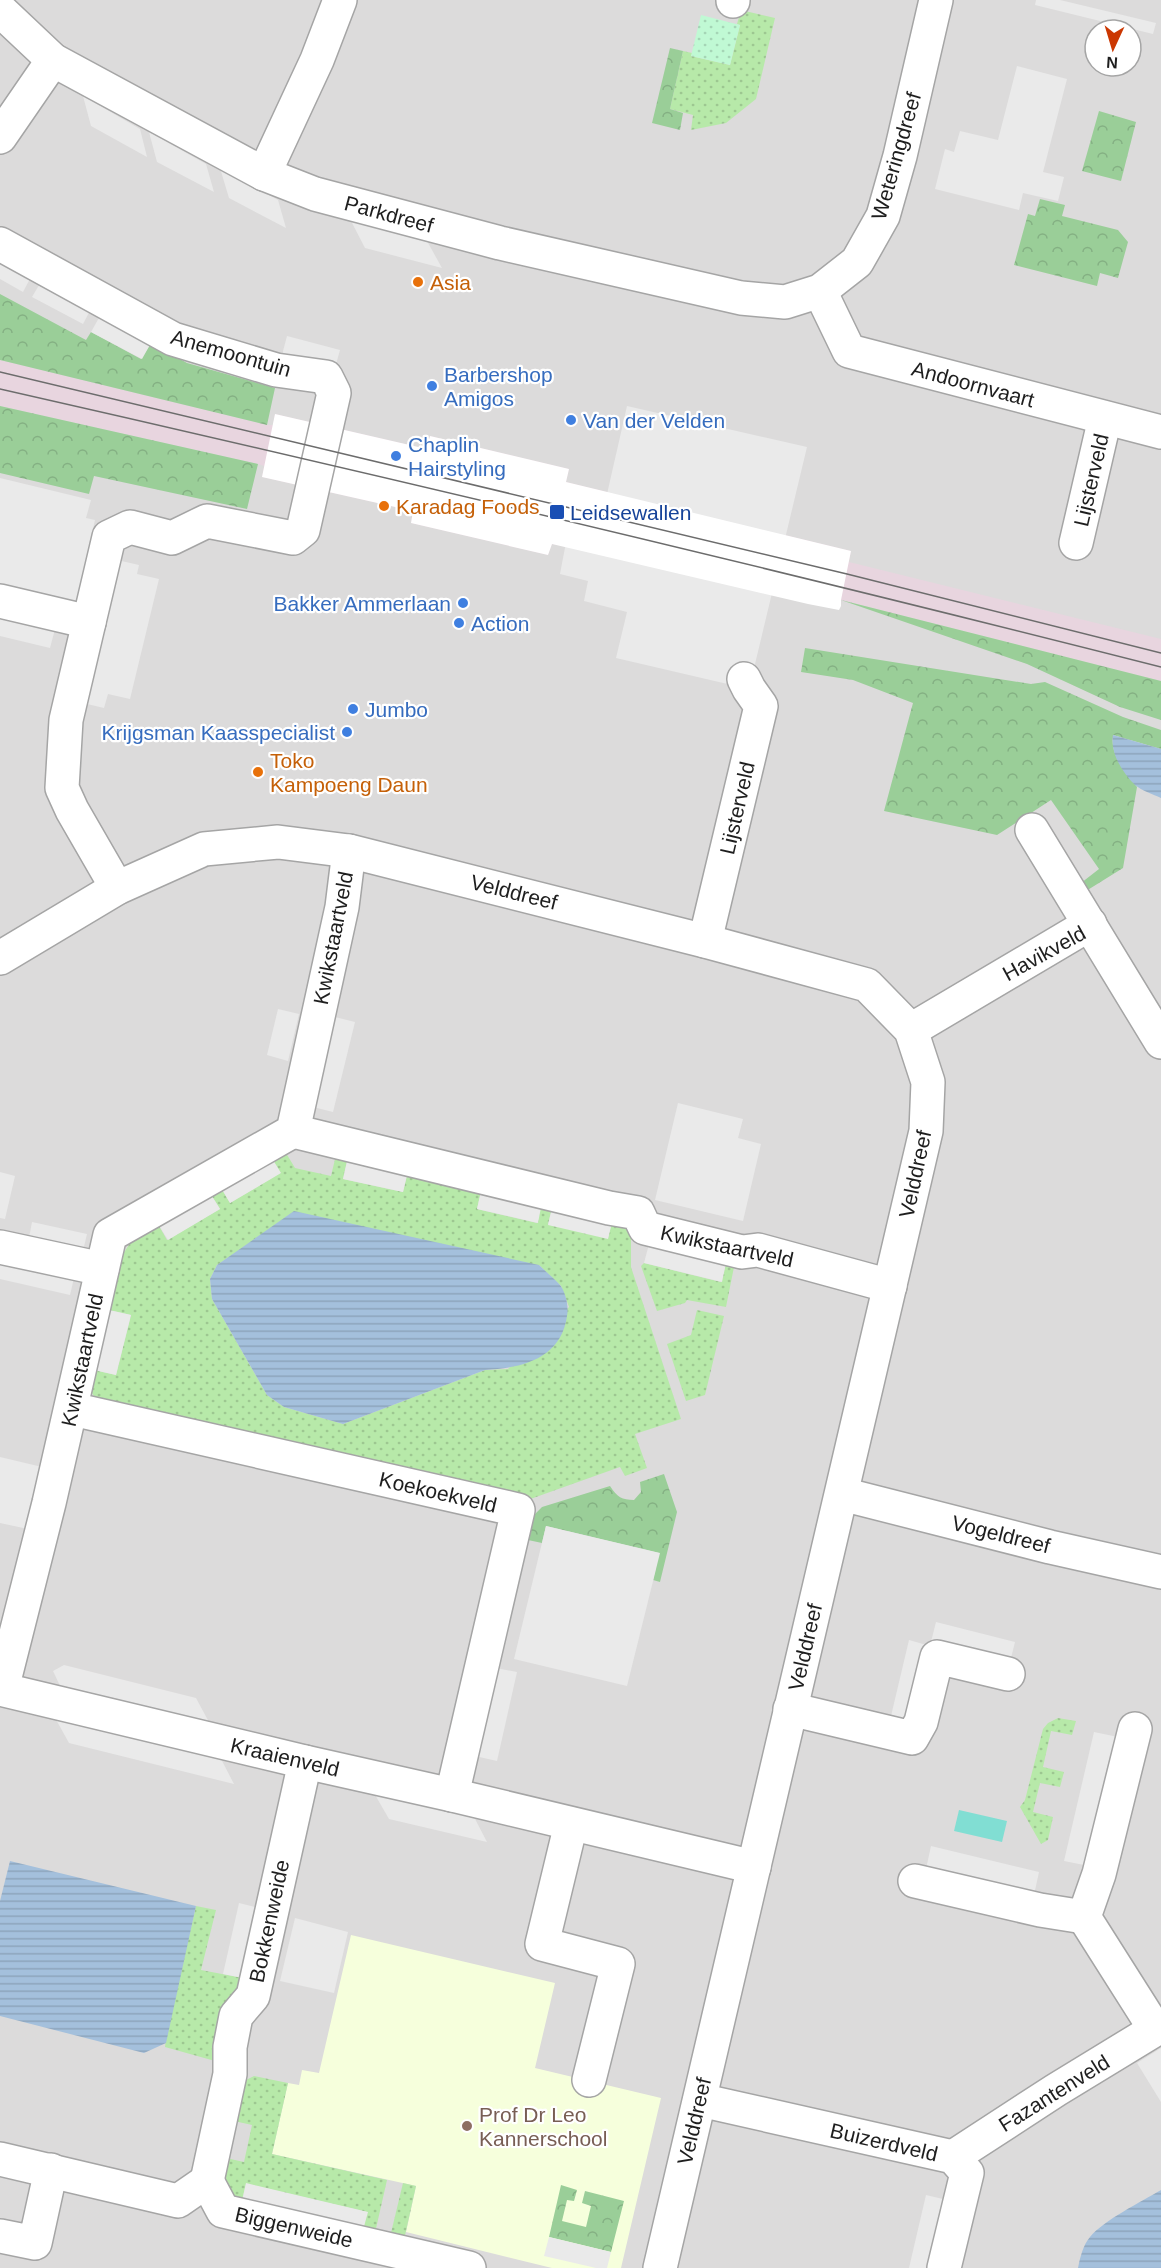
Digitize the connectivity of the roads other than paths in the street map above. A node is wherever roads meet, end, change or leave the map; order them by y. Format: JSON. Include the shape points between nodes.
{"nodes":[{"id":1,"x":340,"y":0,"type":"edge"},
{"id":2,"x":936,"y":0,"type":"edge"},
{"id":3,"x":0,"y":10,"type":"edge"},
{"id":4,"x":53,"y":60,"type":"junction"},
{"id":5,"x":0,"y":137,"type":"edge"},
{"id":6,"x":264,"y":174,"type":"junction"},
{"id":7,"x":0,"y":244,"type":"edge"},
{"id":8,"x":820,"y":291,"type":"junction"},
{"id":9,"x":1105,"y":418,"type":"junction"},
{"id":10,"x":1161,"y":432,"type":"edge"},
{"id":11,"x":1076,"y":543,"type":"dead end"},
{"id":12,"x":0,"y":601,"type":"edge"},
{"id":13,"x":89,"y":622,"type":"junction"},
{"id":14,"x":744,"y":679,"type":"dead end"},
{"id":15,"x":1032,"y":830,"type":"dead end"},
{"id":16,"x":349,"y":852,"type":"junction"},
{"id":17,"x":117,"y":888,"type":"junction"},
{"id":18,"x":1090,"y":924,"type":"junction"},
{"id":19,"x":705,"y":941,"type":"junction"},
{"id":20,"x":0,"y":958,"type":"edge"},
{"id":21,"x":911,"y":1030,"type":"junction"},
{"id":22,"x":1161,"y":1042,"type":"edge"},
{"id":23,"x":293,"y":1131,"type":"junction"},
{"id":24,"x":0,"y":1247,"type":"edge"},
{"id":25,"x":102,"y":1269,"type":"junction"},
{"id":26,"x":890,"y":1286,"type":"junction"},
{"id":27,"x":72,"y":1409,"type":"junction"},
{"id":28,"x":842,"y":1494,"type":"junction"},
{"id":29,"x":1161,"y":1572,"type":"edge"},
{"id":30,"x":1008,"y":1674,"type":"dead end"},
{"id":31,"x":1,"y":1689,"type":"edge"},
{"id":32,"x":790,"y":1709,"type":"junction"},
{"id":33,"x":1135,"y":1729,"type":"dead end"},
{"id":34,"x":305,"y":1762,"type":"junction"},
{"id":35,"x":452,"y":1795,"type":"junction"},
{"id":36,"x":571,"y":1824,"type":"junction"},
{"id":37,"x":754,"y":1867,"type":"junction"},
{"id":38,"x":915,"y":1881,"type":"dead end"},
{"id":39,"x":1084,"y":1917,"type":"junction"},
{"id":40,"x":1158,"y":2028,"type":"edge"},
{"id":41,"x":589,"y":2080,"type":"dead end"},
{"id":42,"x":699,"y":2100,"type":"junction"},
{"id":43,"x":953,"y":2157,"type":"junction"},
{"id":44,"x":0,"y":2159,"type":"edge"},
{"id":45,"x":51,"y":2170,"type":"junction"},
{"id":46,"x":207,"y":2181,"type":"junction"},
{"id":47,"x":0,"y":2236,"type":"edge"},
{"id":48,"x":469,"y":2268,"type":"edge"},
{"id":49,"x":660,"y":2268,"type":"edge"},
{"id":50,"x":944,"y":2268,"type":"edge"}],
"edges":[{"from":1,"to":6,"type":"street"},
{"from":2,"to":8,"type":"street","name":"Weteringdreef","via":[[883,216],[857,262]]},
{"from":3,"to":4,"type":"street","name":"Parkdreef"},
{"from":4,"to":5,"type":"street"},
{"from":4,"to":6,"type":"street","name":"Parkdreef"},
{"from":6,"to":8,"type":"street","name":"Parkdreef","via":[[315,194],[500,243],[741,298],[785,302]]},
{"from":7,"to":13,"type":"street","name":"Anemoontuin","via":[[173,339],[276,370],[326,377],[334,393],[303,530],[293,538],[207,521],[172,538],[130,527],[109,537]]},
{"from":8,"to":9,"type":"street","name":"Andoornvaart","via":[[849,351]]},
{"from":9,"to":10,"type":"street","name":"Andoornvaart"},
{"from":9,"to":11,"type":"street","name":"Lijsterveld"},
{"from":12,"to":13,"type":"street"},
{"from":13,"to":17,"type":"street","via":[[66,720],[62,788]]},
{"from":14,"to":19,"type":"street","name":"Lijsterveld","via":[[761,706]]},
{"from":15,"to":18,"type":"street"},
{"from":16,"to":17,"type":"street","name":"Velddreef","via":[[278,842],[204,849]]},
{"from":16,"to":19,"type":"street","name":"Velddreef"},
{"from":16,"to":23,"type":"street","name":"Kwikstaartveld","via":[[342,907]]},
{"from":17,"to":20,"type":"street","name":"Velddreef"},
{"from":18,"to":21,"type":"street","name":"Havikveld"},
{"from":18,"to":22,"type":"street","name":"Havikveld"},
{"from":19,"to":21,"type":"street","name":"Velddreef","via":[[867,985]]},
{"from":21,"to":26,"type":"street","name":"Velddreef","via":[[928,1082],[926,1131]]},
{"from":23,"to":25,"type":"street","name":"Kwikstaartveld","via":[[110,1235]]},
{"from":23,"to":26,"type":"street","name":"Kwikstaartveld","via":[[638,1213],[645,1228],[742,1252],[758,1250]]},
{"from":24,"to":25,"type":"street"},
{"from":25,"to":27,"type":"street","name":"Kwikstaartveld"},
{"from":26,"to":28,"type":"street","name":"Velddreef"},
{"from":27,"to":31,"type":"street","name":"Kwikstaartveld"},
{"from":27,"to":35,"type":"street","name":"Koekoekveld","via":[[518,1510]]},
{"from":28,"to":29,"type":"street","name":"Vogeldreef"},
{"from":28,"to":32,"type":"street","name":"Velddreef"},
{"from":30,"to":32,"type":"street","via":[[937,1657],[921,1722],[912,1738]]},
{"from":31,"to":34,"type":"street","name":"Kraaienveld"},
{"from":32,"to":37,"type":"street","name":"Velddreef"},
{"from":33,"to":39,"type":"street","via":[[1100,1874]]},
{"from":34,"to":35,"type":"street","name":"Kraaienveld"},
{"from":34,"to":46,"type":"street","name":"Bokkenweide","via":[[253,1996],[236,2016],[230,2074]]},
{"from":35,"to":36,"type":"street","name":"Kraaienveld"},
{"from":36,"to":37,"type":"street","name":"Kraaienveld"},
{"from":36,"to":41,"type":"street","via":[[542,1944],[618,1964]]},
{"from":37,"to":42,"type":"street","name":"Velddreef"},
{"from":38,"to":39,"type":"street"},
{"from":39,"to":40,"type":"street","name":"Fazantenveld"},
{"from":40,"to":43,"type":"street","name":"Fazantenveld"},
{"from":42,"to":43,"type":"street","name":"Buizerdveld"},
{"from":42,"to":49,"type":"street","name":"Velddreef"},
{"from":43,"to":50,"type":"street","name":"Buizerdveld","via":[[968,2172]]},
{"from":44,"to":45,"type":"street"},
{"from":45,"to":46,"type":"street","via":[[178,2201]]},
{"from":45,"to":47,"type":"street","via":[[35,2243]]},
{"from":46,"to":48,"type":"street","name":"Biggenweide","via":[[223,2211]]}]}
